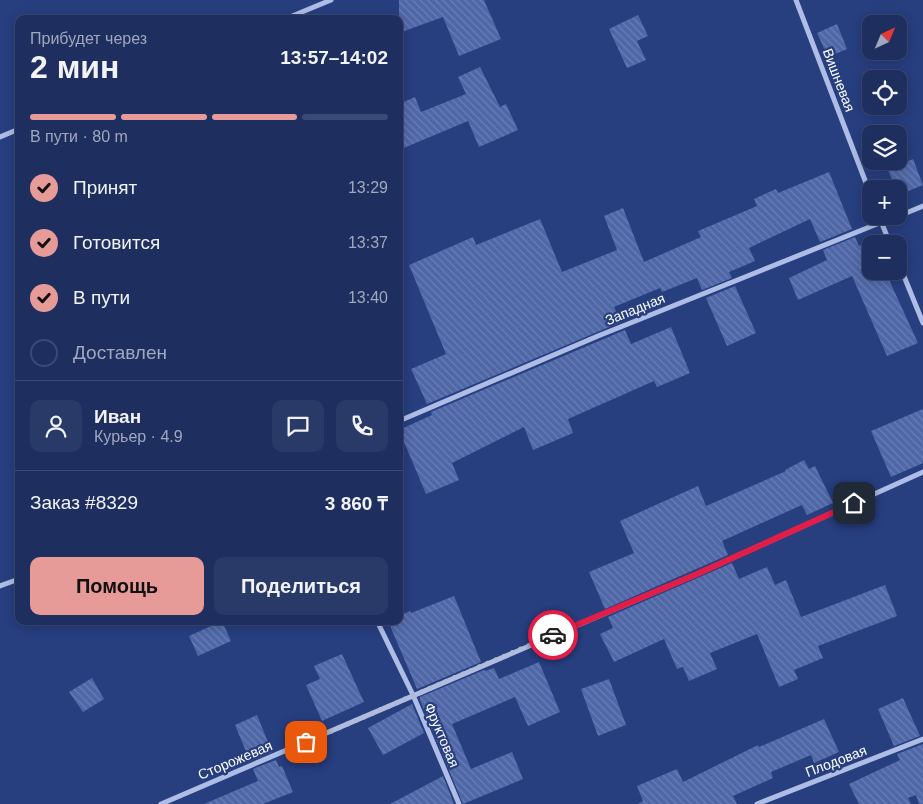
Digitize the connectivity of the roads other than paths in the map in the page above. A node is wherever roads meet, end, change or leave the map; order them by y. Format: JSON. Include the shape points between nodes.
{"nodes":[{"id":1,"x":330,"y":0,"type":"edge"},
{"id":2,"x":796,"y":0,"type":"edge"},
{"id":3,"x":294,"y":15,"type":"edge"},
{"id":4,"x":15,"y":131,"type":"edge"},
{"id":5,"x":0,"y":137,"type":"edge"},
{"id":6,"x":865,"y":180,"type":"edge"},
{"id":7,"x":923,"y":206,"type":"edge"},
{"id":8,"x":907,"y":212,"type":"edge"},
{"id":9,"x":875,"y":225,"type":"edge"},
{"id":10,"x":906,"y":280,"type":"edge"},
{"id":11,"x":923,"y":323,"type":"edge"},
{"id":12,"x":403,"y":419,"type":"edge"},
{"id":13,"x":923,"y":472,"type":"edge"},
{"id":14,"x":15,"y":580,"type":"edge"},
{"id":15,"x":0,"y":586,"type":"edge"},
{"id":16,"x":379,"y":625,"type":"edge"},
{"id":17,"x":413,"y":695,"type":"junction"},
{"id":18,"x":923,"y":739,"type":"edge"},
{"id":19,"x":161,"y":804,"type":"edge"},
{"id":20,"x":459,"y":804,"type":"edge"},
{"id":21,"x":757,"y":804,"type":"edge"}],
"edges":[{"from":1,"to":3,"type":"street"},
{"from":2,"to":6,"type":"street","name":"Вишневая"},
{"from":4,"to":5,"type":"street"},
{"from":7,"to":8,"type":"street","name":"Западная"},
{"from":9,"to":12,"type":"street","name":"Западная","via":[[598,336]]},
{"from":10,"to":11,"type":"street"},
{"from":13,"to":17,"type":"street","name":"Сторожевая","via":[[688,578]]},
{"from":14,"to":15,"type":"street"},
{"from":16,"to":17,"type":"street","name":"Фруктовая"},
{"from":17,"to":19,"type":"street","name":"Сторожевая"},
{"from":17,"to":20,"type":"street","name":"Фруктовая"},
{"from":18,"to":21,"type":"street","name":"Плодовая"}]}
